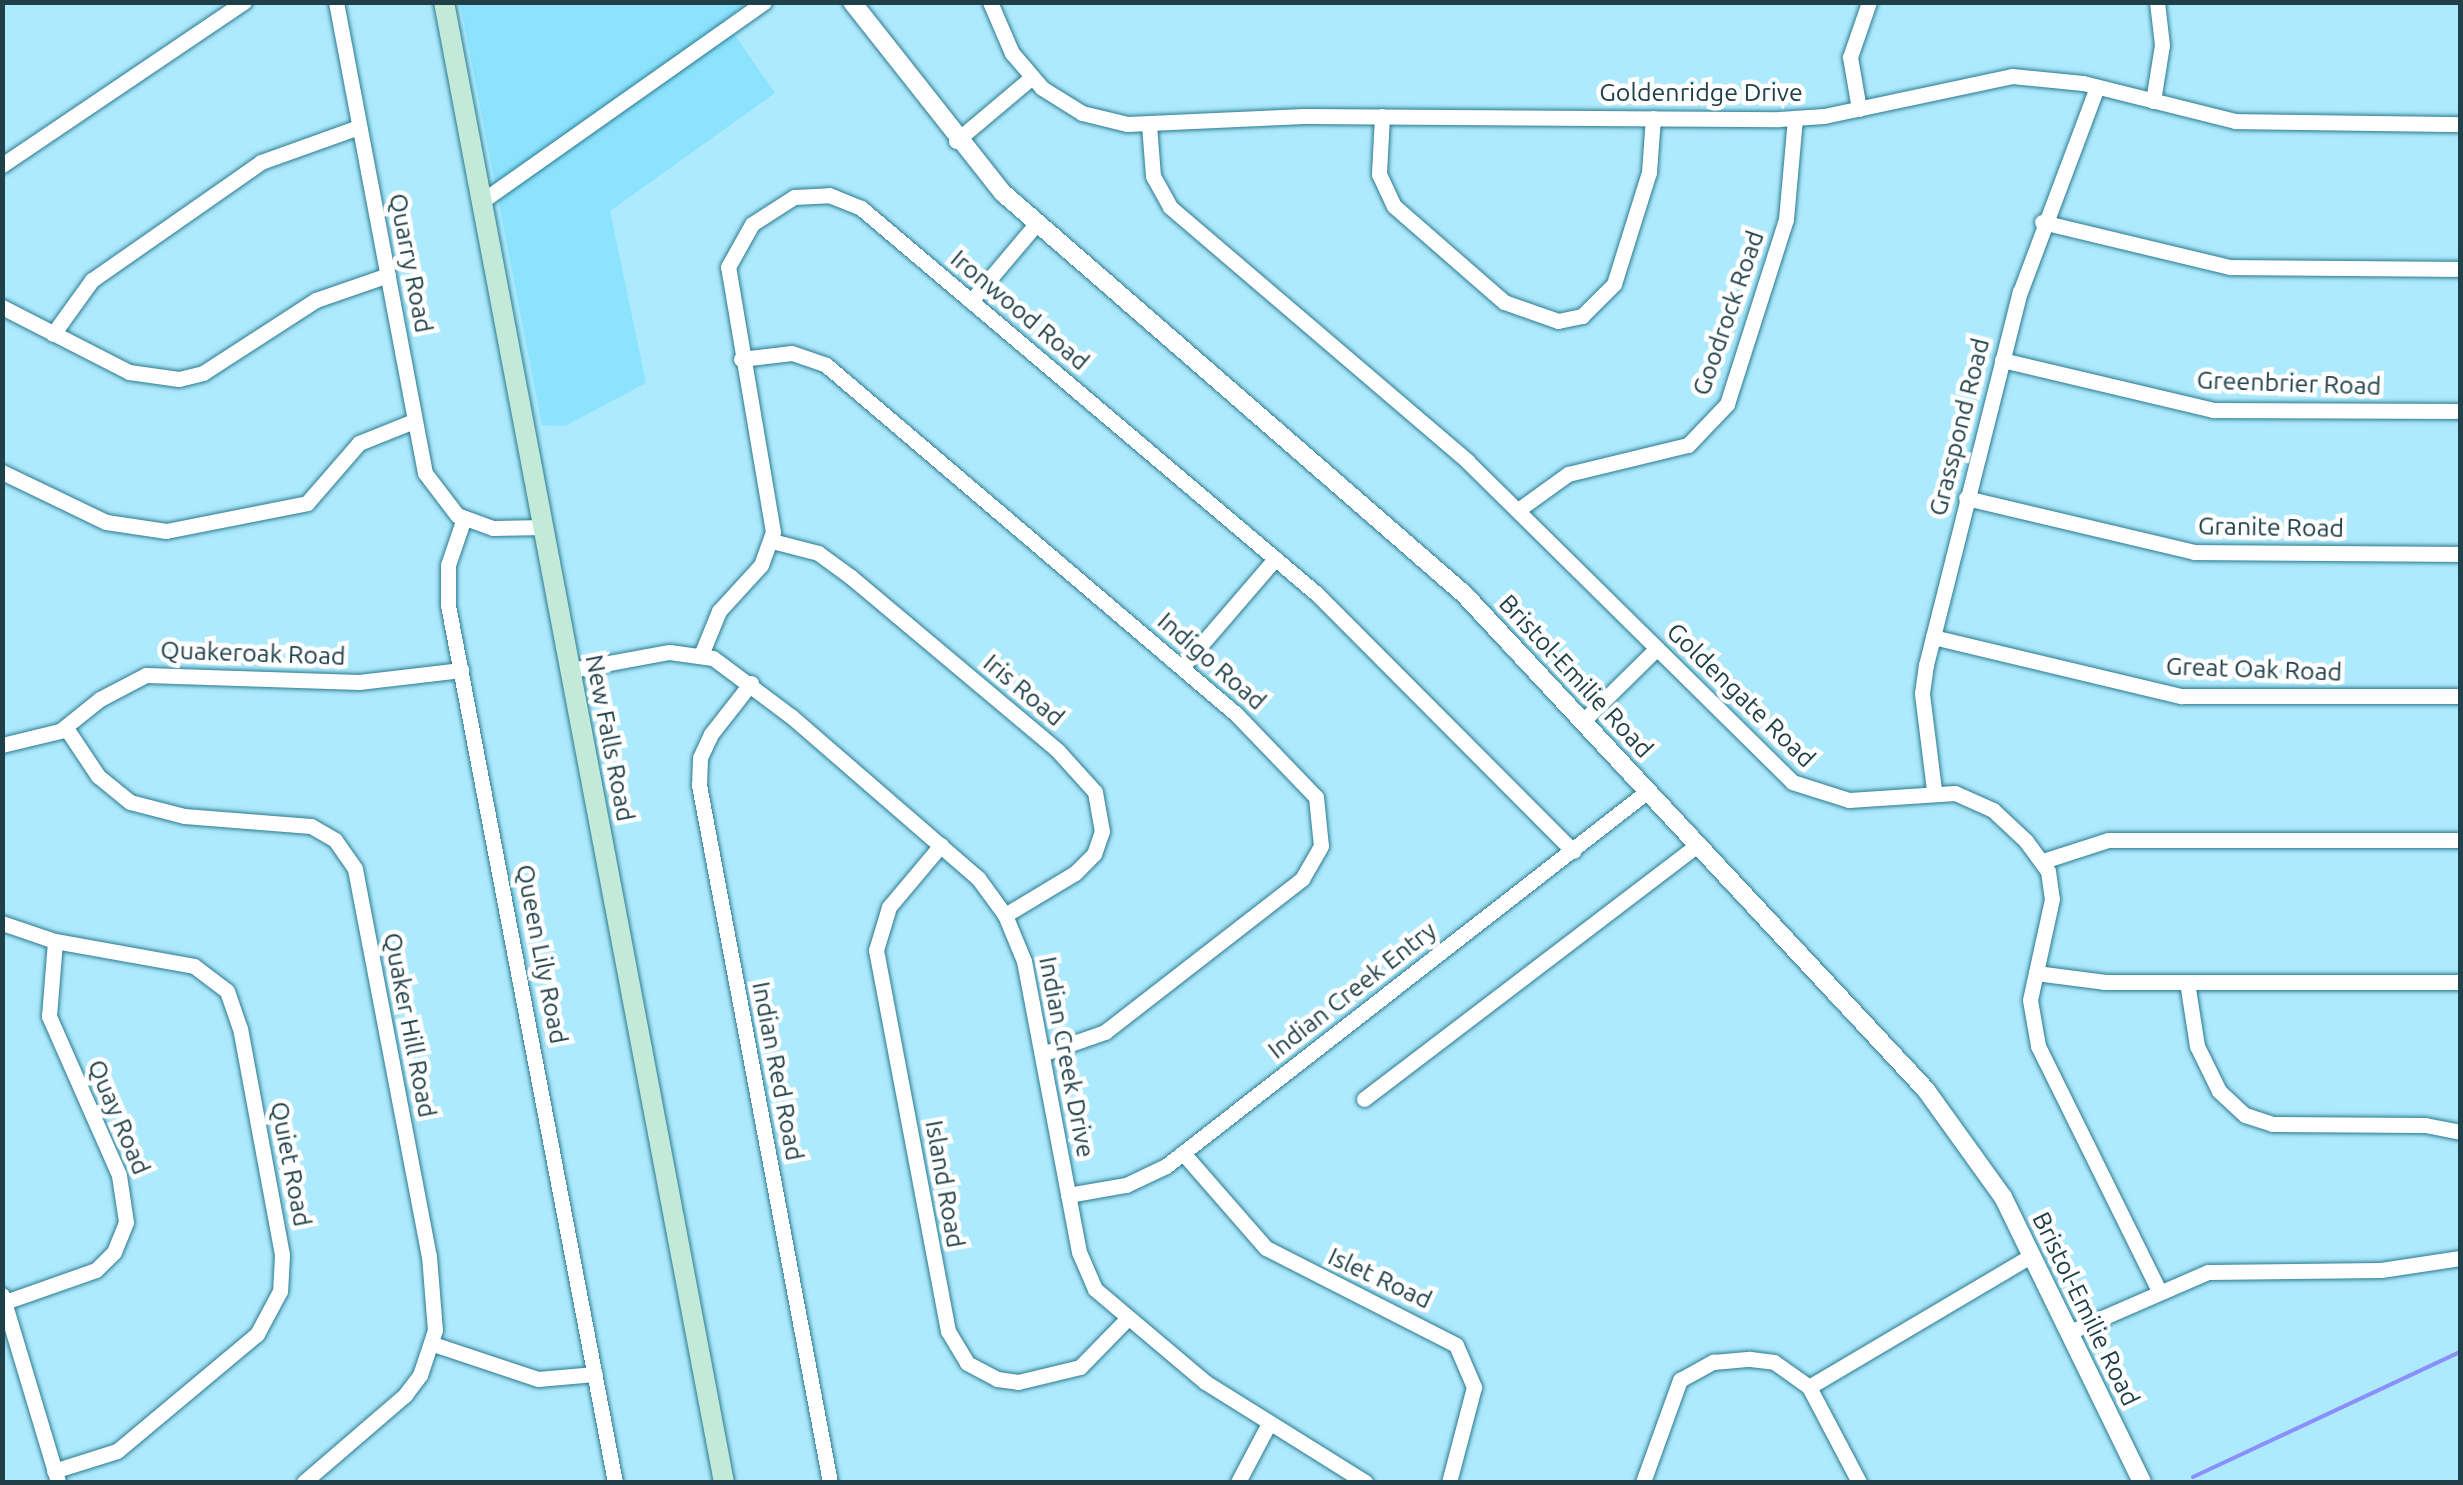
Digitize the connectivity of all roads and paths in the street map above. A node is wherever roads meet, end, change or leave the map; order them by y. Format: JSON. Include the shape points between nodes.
{"nodes":[{"id":1,"x":244,"y":2,"type":"edge"},
{"id":2,"x":336,"y":2,"type":"edge"},
{"id":3,"x":444,"y":2,"type":"edge"},
{"id":4,"x":764,"y":2,"type":"edge"},
{"id":5,"x":852,"y":2,"type":"edge"},
{"id":6,"x":1869,"y":2,"type":"edge"},
{"id":7,"x":2158,"y":2,"type":"edge"},
{"id":8,"x":993,"y":3,"type":"edge"},
{"id":9,"x":1032,"y":77,"type":"junction"},
{"id":10,"x":2098,"y":86,"type":"junction"},
{"id":11,"x":2152,"y":101,"type":"junction"},
{"id":12,"x":1859,"y":109,"type":"junction"},
{"id":13,"x":1382,"y":116,"type":"junction"},
{"id":14,"x":1653,"y":118,"type":"junction"},
{"id":15,"x":1794,"y":118,"type":"junction"},
{"id":16,"x":2460,"y":124,"type":"edge"},
{"id":17,"x":1149,"y":125,"type":"junction"},
{"id":18,"x":359,"y":126,"type":"junction"},
{"id":19,"x":956,"y":141,"type":"junction"},
{"id":20,"x":2,"y":166,"type":"edge"},
{"id":21,"x":482,"y":200,"type":"junction"},
{"id":22,"x":2042,"y":222,"type":"junction"},
{"id":23,"x":1036,"y":224,"type":"junction"},
{"id":24,"x":2460,"y":269,"type":"edge"},
{"id":25,"x":388,"y":275,"type":"junction"},
{"id":26,"x":971,"y":301,"type":"junction"},
{"id":27,"x":2,"y":308,"type":"edge"},
{"id":28,"x":54,"y":334,"type":"junction"},
{"id":29,"x":742,"y":358,"type":"junction"},
{"id":30,"x":2002,"y":360,"type":"junction"},
{"id":31,"x":2460,"y":411,"type":"edge"},
{"id":32,"x":414,"y":422,"type":"junction"},
{"id":33,"x":2,"y":472,"type":"edge"},
{"id":34,"x":1966,"y":498,"type":"junction"},
{"id":35,"x":1518,"y":510,"type":"junction"},
{"id":36,"x":464,"y":518,"type":"junction"},
{"id":37,"x":544,"y":527,"type":"junction"},
{"id":38,"x":772,"y":541,"type":"junction"},
{"id":39,"x":2460,"y":554,"type":"edge"},
{"id":40,"x":1275,"y":559,"type":"junction"},
{"id":41,"x":1933,"y":637,"type":"junction"},
{"id":42,"x":1656,"y":649,"type":"junction"},
{"id":43,"x":701,"y":654,"type":"junction"},
{"id":44,"x":1182,"y":667,"type":"junction"},
{"id":45,"x":461,"y":670,"type":"junction"},
{"id":46,"x":572,"y":670,"type":"junction"},
{"id":47,"x":751,"y":684,"type":"junction"},
{"id":48,"x":2460,"y":696,"type":"edge"},
{"id":49,"x":1584,"y":720,"type":"junction"},
{"id":50,"x":66,"y":728,"type":"junction"},
{"id":51,"x":2,"y":744,"type":"edge"},
{"id":52,"x":1650,"y":790,"type":"junction"},
{"id":53,"x":1934,"y":790,"type":"junction"},
{"id":54,"x":2460,"y":840,"type":"edge"},
{"id":55,"x":1699,"y":844,"type":"junction"},
{"id":56,"x":940,"y":846,"type":"junction"},
{"id":57,"x":1572,"y":850,"type":"junction"},
{"id":58,"x":2043,"y":861,"type":"junction"},
{"id":59,"x":1005,"y":915,"type":"junction"},
{"id":60,"x":2,"y":923,"type":"edge"},
{"id":61,"x":55,"y":941,"type":"junction"},
{"id":62,"x":2036,"y":973,"type":"junction"},
{"id":63,"x":2187,"y":982,"type":"junction"},
{"id":64,"x":2460,"y":982,"type":"edge"},
{"id":65,"x":1042,"y":1054,"type":"junction"},
{"id":66,"x":1364,"y":1099,"type":"dead end"},
{"id":67,"x":2460,"y":1132,"type":"edge"},
{"id":68,"x":1182,"y":1154,"type":"junction"},
{"id":69,"x":1068,"y":1195,"type":"junction"},
{"id":70,"x":2032,"y":1255,"type":"junction"},
{"id":71,"x":2460,"y":1258,"type":"edge"},
{"id":72,"x":2158,"y":1289,"type":"junction"},
{"id":73,"x":4,"y":1298,"type":"edge"},
{"id":74,"x":1126,"y":1320,"type":"junction"},
{"id":75,"x":2070,"y":1332,"type":"junction"},
{"id":76,"x":433,"y":1344,"type":"junction"},
{"id":77,"x":595,"y":1374,"type":"junction"},
{"id":78,"x":1810,"y":1387,"type":"junction"},
{"id":79,"x":1268,"y":1424,"type":"junction"},
{"id":80,"x":56,"y":1477,"type":"edge"},
{"id":81,"x":304,"y":1482,"type":"edge"},
{"id":82,"x":615,"y":1482,"type":"edge"},
{"id":83,"x":724,"y":1482,"type":"edge"},
{"id":84,"x":830,"y":1482,"type":"edge"},
{"id":85,"x":1238,"y":1482,"type":"edge"},
{"id":86,"x":1365,"y":1482,"type":"edge"},
{"id":87,"x":1448,"y":1482,"type":"edge"},
{"id":88,"x":1646,"y":1482,"type":"edge"},
{"id":89,"x":1859,"y":1482,"type":"edge"},
{"id":90,"x":2142,"y":1482,"type":"edge"}],
"edges":[{"from":1,"to":20,"type":"street"},
{"from":2,"to":18,"type":"street","name":"Quarry Road"},
{"from":3,"to":21,"type":"main road","name":"New Falls Road"},
{"from":4,"to":21,"type":"street"},
{"from":5,"to":19,"type":"street","name":"Bristol-Emilie Road"},
{"from":6,"to":12,"type":"street","via":[[1850,57]]},
{"from":7,"to":11,"type":"street","via":[[2162,45]]},
{"from":8,"to":9,"type":"street","name":"Goldenridge Drive","via":[[1012,53]]},
{"from":9,"to":17,"type":"street","name":"Goldenridge Drive","via":[[1082,113]]},
{"from":9,"to":19,"type":"street"},
{"from":10,"to":11,"type":"street","name":"Goldenridge Drive"},
{"from":10,"to":12,"type":"street","name":"Goldenridge Drive","via":[[2012,76]]},
{"from":10,"to":22,"type":"street","name":"Grasspond Road"},
{"from":11,"to":16,"type":"street","name":"Goldenridge Drive","via":[[2249,123]]},
{"from":12,"to":15,"type":"street","name":"Goldenridge Drive"},
{"from":13,"to":14,"type":"street","name":"Goldenridge Drive"},
{"from":13,"to":14,"type":"street","via":[[1379,174],[1394,206],[1504,302],[1558,321],[1582,316],[1614,284],[1649,172]]},
{"from":13,"to":17,"type":"street","name":"Goldenridge Drive"},
{"from":14,"to":15,"type":"street","name":"Goldenridge Drive"},
{"from":15,"to":35,"type":"street","name":"Goodrock Road","via":[[1786,219],[1727,404],[1688,445],[1568,474]]},
{"from":17,"to":35,"type":"street","name":"Goldengate Road","via":[[1152,176],[1170,207]]},
{"from":18,"to":25,"type":"street","name":"Quarry Road"},
{"from":18,"to":28,"type":"street","via":[[261,162],[92,280]]},
{"from":19,"to":23,"type":"street","name":"Bristol-Emilie Road"},
{"from":21,"to":37,"type":"main road","name":"New Falls Road"},
{"from":22,"to":24,"type":"street","via":[[2230,268]]},
{"from":22,"to":30,"type":"street","name":"Grasspond Road"},
{"from":23,"to":26,"type":"street"},
{"from":23,"to":49,"type":"street","name":"Bristol-Emilie Road","via":[[1427,559]]},
{"from":25,"to":28,"type":"street","via":[[316,300],[203,372],[179,379],[129,372]]},
{"from":25,"to":32,"type":"street","name":"Quarry Road"},
{"from":26,"to":29,"type":"street","name":"Ironwood Road","via":[[849,201],[794,197],[752,224],[732,252],[727,279]]},
{"from":26,"to":40,"type":"street","name":"Ironwood Road"},
{"from":27,"to":28,"type":"street"},
{"from":29,"to":38,"type":"street","name":"Ironwood Road"},
{"from":29,"to":44,"type":"street","name":"Indigo Road","via":[[792,353],[826,365]]},
{"from":30,"to":31,"type":"street","name":"Greenbrier Road","via":[[2213,410]]},
{"from":30,"to":34,"type":"street","name":"Grasspond Road"},
{"from":32,"to":33,"type":"street","via":[[360,443],[306,503],[166,531],[106,522]]},
{"from":32,"to":36,"type":"street","name":"Quarry Road","via":[[425,473]]},
{"from":34,"to":39,"type":"street","name":"Granite Road","via":[[2194,552]]},
{"from":34,"to":41,"type":"street","name":"Grasspond Road"},
{"from":35,"to":42,"type":"street","name":"Goldengate Road"},
{"from":36,"to":37,"type":"street","via":[[493,528]]},
{"from":36,"to":45,"type":"street","name":"Queen Lily Road","via":[[446,586]]},
{"from":37,"to":46,"type":"main road","name":"New Falls Road"},
{"from":38,"to":43,"type":"street","via":[[761,566],[719,610]]},
{"from":38,"to":59,"type":"street","name":"Iris Road","via":[[818,553],[852,577],[1058,751],[1095,792],[1102,819],[1094,854]]},
{"from":40,"to":44,"type":"street"},
{"from":40,"to":57,"type":"street","name":"Ironwood Road","via":[[1367,640]]},
{"from":41,"to":48,"type":"street","name":"Great Oak Road","via":[[2180,696]]},
{"from":41,"to":53,"type":"street","name":"Grasspond Road","via":[[1922,694]]},
{"from":42,"to":49,"type":"street"},
{"from":42,"to":53,"type":"street","name":"Goldengate Road","via":[[1804,789],[1849,800]]},
{"from":43,"to":46,"type":"street","via":[[668,652]]},
{"from":43,"to":47,"type":"street","name":"Indian Creek Drive"},
{"from":44,"to":65,"type":"street","name":"Indigo Road","via":[[1310,786],[1322,817],[1317,858],[1280,897],[1105,1032]]},
{"from":45,"to":50,"type":"street","name":"Quakeroak Road","via":[[359,682],[146,675],[125,682]]},
{"from":45,"to":77,"type":"street","name":"Queen Lily Road"},
{"from":46,"to":83,"type":"main road","name":"New Falls Road"},
{"from":47,"to":56,"type":"street","name":"Indian Creek Drive"},
{"from":47,"to":84,"type":"street","name":"Indian Red Road","via":[[703,750],[699,785]]},
{"from":49,"to":52,"type":"street","name":"Bristol-Emilie Road"},
{"from":50,"to":51,"type":"street","name":"Quakeroak Road"},
{"from":50,"to":76,"type":"street","name":"Quaker Hill Road","via":[[98,776],[130,802],[174,815],[301,823],[324,832],[350,859],[429,1256]]},
{"from":52,"to":55,"type":"street","name":"Bristol-Emilie Road"},
{"from":52,"to":57,"type":"street","name":"Indian Creek Entry"},
{"from":53,"to":58,"type":"street","name":"Goldengate Road","via":[[1993,810]]},
{"from":54,"to":58,"type":"street","via":[[2108,840]]},
{"from":55,"to":66,"type":"street"},
{"from":55,"to":70,"type":"street","name":"Bristol-Emilie Road","via":[[1954,1123]]},
{"from":56,"to":59,"type":"street","name":"Indian Creek Drive","via":[[978,878]]},
{"from":56,"to":74,"type":"street","name":"Island Road","via":[[889,907],[876,941],[948,1331],[967,1363],[996,1380],[1018,1382],[1080,1368]]},
{"from":57,"to":68,"type":"street","name":"Indian Creek Entry"},
{"from":58,"to":62,"type":"street","via":[[2052,899]]},
{"from":59,"to":65,"type":"street","name":"Indian Creek Drive","via":[[1024,961]]},
{"from":60,"to":61,"type":"street","name":"Quiet Road"},
{"from":61,"to":73,"type":"street","name":"Quay Road","via":[[49,1016],[119,1174],[126,1222],[114,1252],[96,1270]]},
{"from":61,"to":80,"type":"street","name":"Quiet Road","via":[[194,966],[227,991],[240,1028],[283,1266],[268,1320],[230,1358],[117,1451]]},
{"from":62,"to":63,"type":"street"},
{"from":62,"to":72,"type":"street","via":[[2030,1008],[2038,1046]]},
{"from":63,"to":64,"type":"street"},
{"from":63,"to":67,"type":"street","via":[[2197,1046],[2219,1091],[2244,1116],[2272,1124],[2425,1125]]},
{"from":65,"to":69,"type":"street","name":"Indian Creek Drive"},
{"from":68,"to":69,"type":"street","name":"Indian Creek Entry","via":[[1126,1185]]},
{"from":68,"to":87,"type":"street","name":"Islet Road","via":[[1266,1248],[1456,1345],[1474,1387]]},
{"from":69,"to":74,"type":"street","name":"Indian Creek Drive","via":[[1082,1261],[1095,1289]]},
{"from":70,"to":75,"type":"street","name":"Bristol-Emilie Road"},
{"from":70,"to":78,"type":"street"},
{"from":71,"to":72,"type":"street","via":[[2381,1270],[2232,1269]]},
{"from":72,"to":75,"type":"street"},
{"from":73,"to":80,"type":"street"},
{"from":74,"to":79,"type":"street","name":"Indian Creek Drive"},
{"from":75,"to":90,"type":"street","name":"Bristol-Emilie Road"},
{"from":76,"to":77,"type":"street","via":[[538,1379]]},
{"from":76,"to":81,"type":"street","via":[[405,1395]]},
{"from":77,"to":82,"type":"street","name":"Queen Lily Road"},
{"from":78,"to":88,"type":"street","via":[[1766,1360],[1694,1368],[1674,1391]]},
{"from":78,"to":89,"type":"street"},
{"from":79,"to":85,"type":"street"},
{"from":79,"to":86,"type":"street","name":"Indian Creek Drive"}]}
